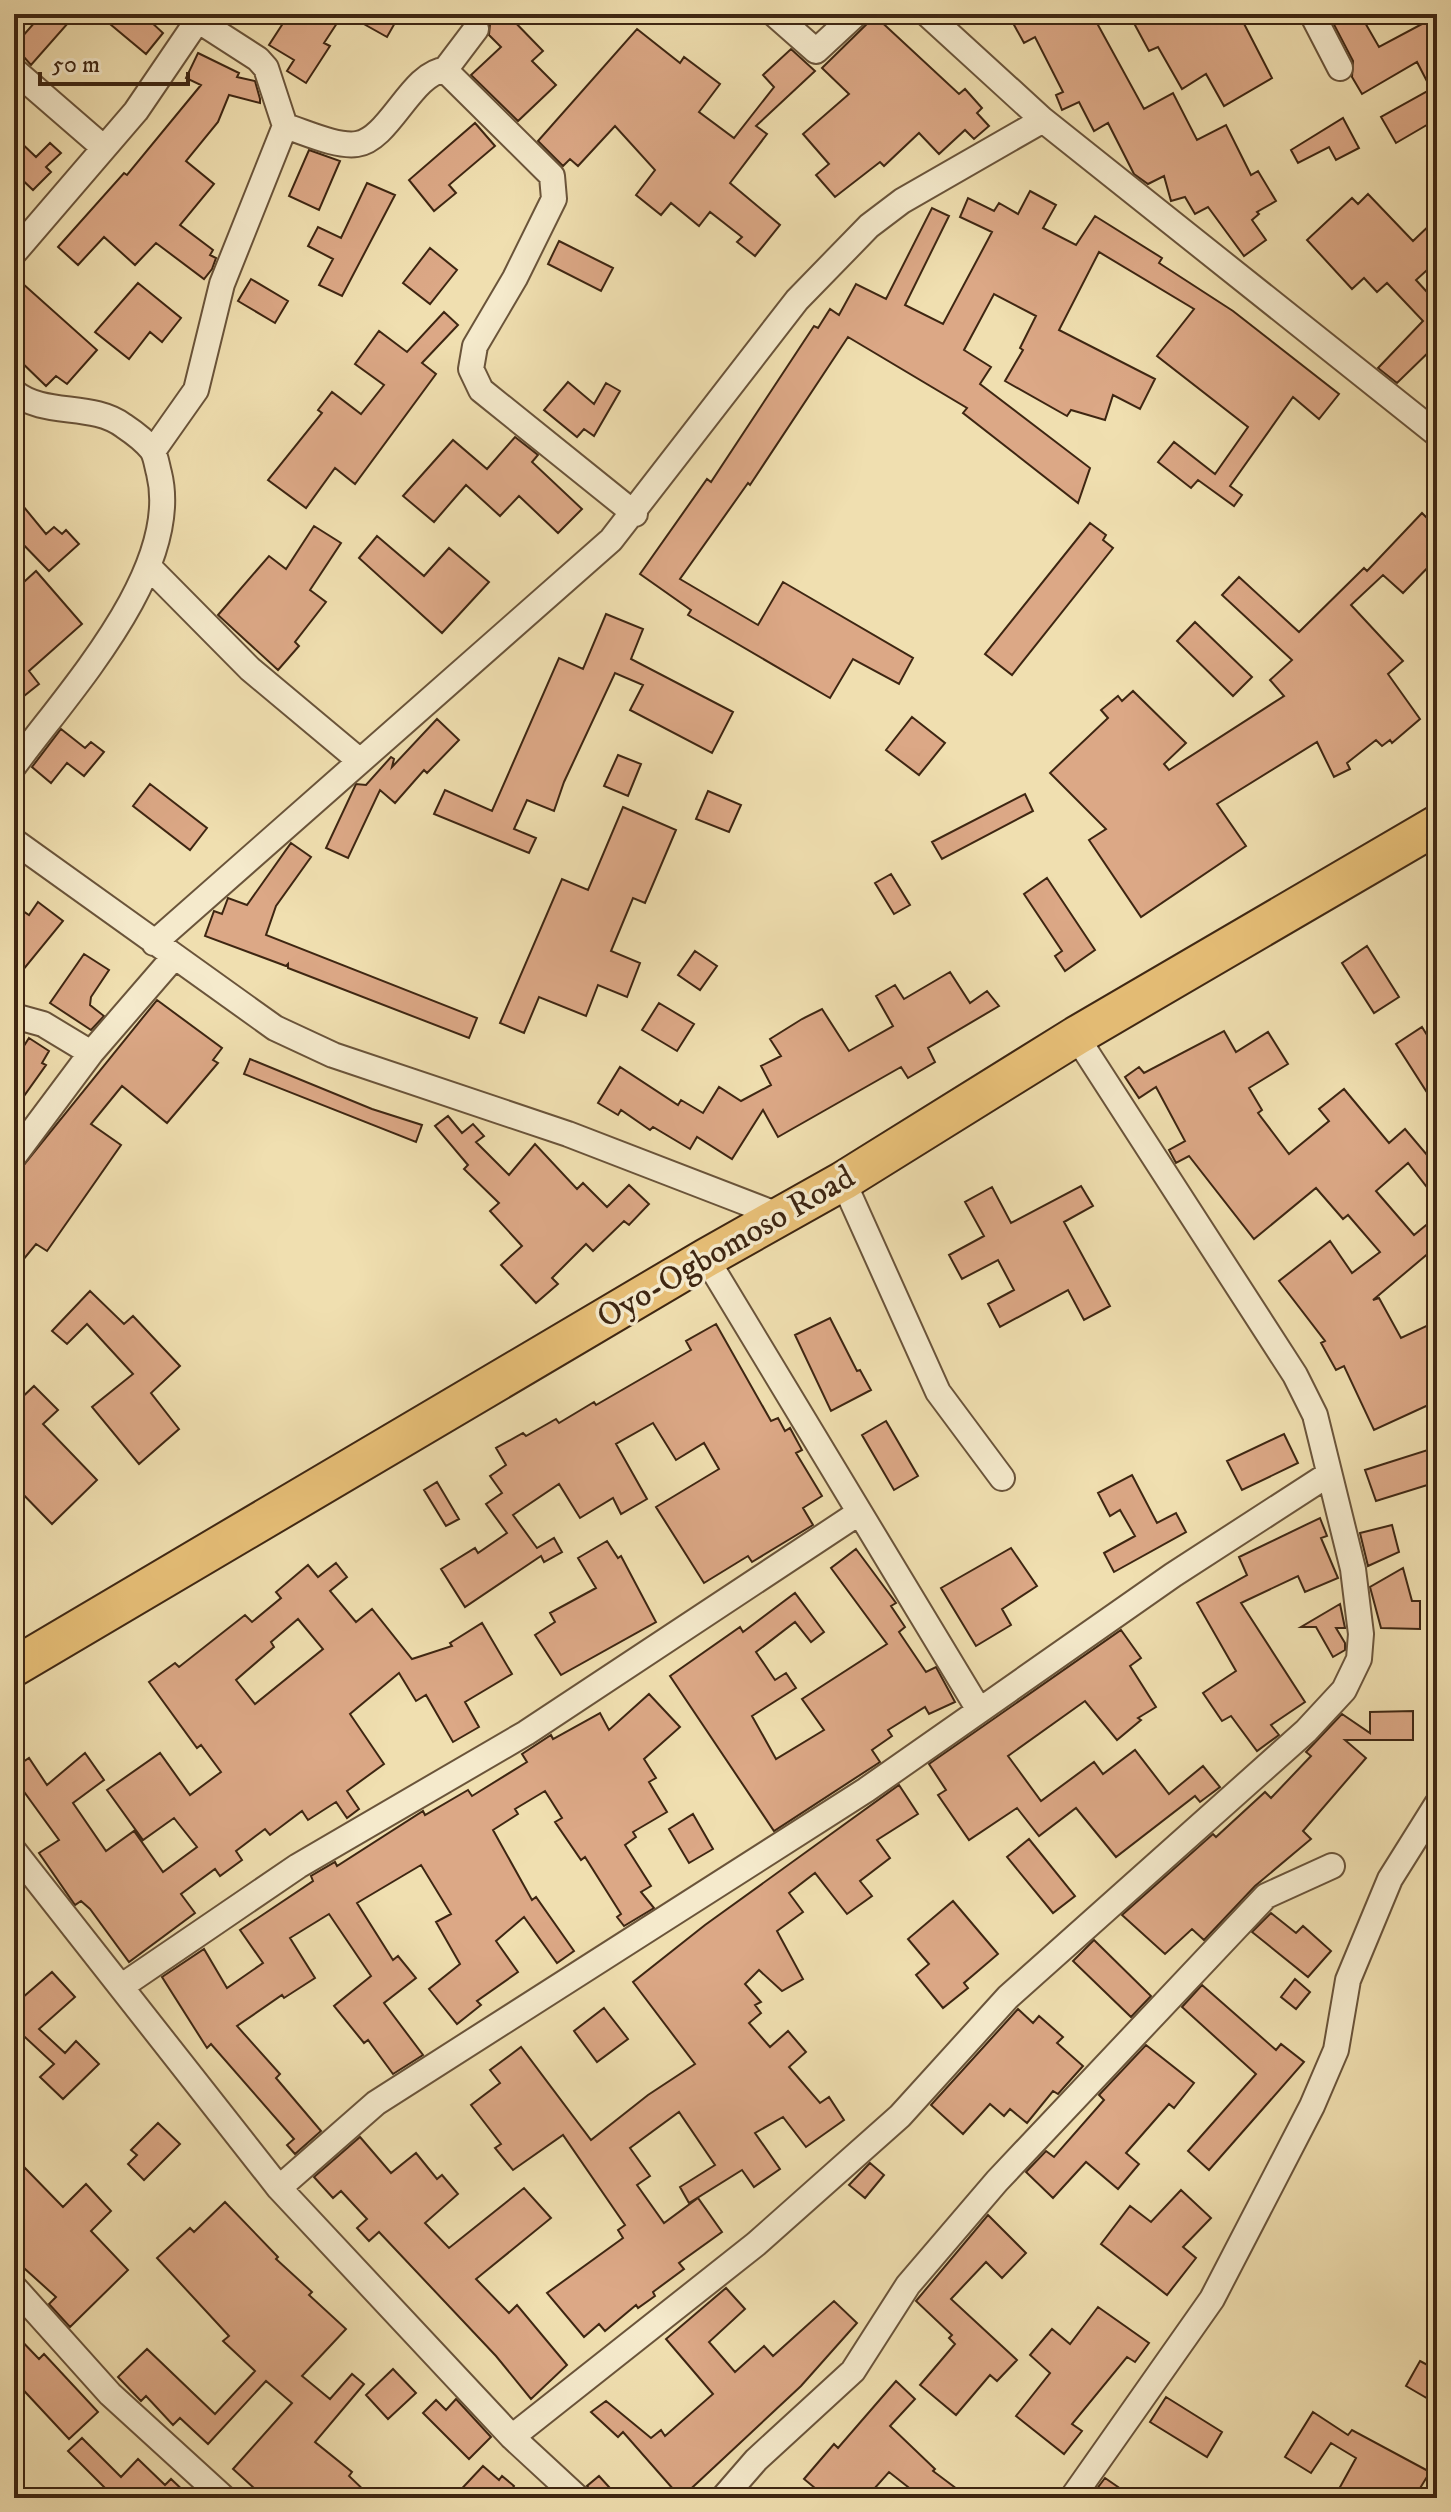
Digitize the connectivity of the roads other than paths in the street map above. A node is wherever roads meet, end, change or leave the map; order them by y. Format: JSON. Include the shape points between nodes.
{"nodes":[{"id":1,"x":774,"y":14,"type":"edge"},
{"id":2,"x":856,"y":14,"type":"edge"},
{"id":3,"x":927,"y":14,"type":"edge"},
{"id":4,"x":1312,"y":14,"type":"edge"},
{"id":5,"x":200,"y":17,"type":"edge"},
{"id":6,"x":476,"y":29,"type":"dead end"},
{"id":7,"x":1340,"y":68,"type":"dead end"},
{"id":8,"x":14,"y":70,"type":"edge"},
{"id":9,"x":445,"y":70,"type":"junction"},
{"id":10,"x":1043,"y":120,"type":"junction"},
{"id":11,"x":285,"y":126,"type":"junction"},
{"id":12,"x":104,"y":148,"type":"junction"},
{"id":13,"x":14,"y":253,"type":"edge"},
{"id":14,"x":14,"y":392,"type":"edge"},
{"id":15,"x":1437,"y":434,"type":"edge"},
{"id":16,"x":153,"y":451,"type":"junction"},
{"id":17,"x":635,"y":514,"type":"junction"},
{"id":18,"x":150,"y":568,"type":"junction"},
{"id":19,"x":360,"y":761,"type":"junction"},
{"id":20,"x":14,"y":766,"type":"edge"},
{"id":21,"x":1437,"y":825,"type":"edge"},
{"id":22,"x":14,"y":841,"type":"edge"},
{"id":23,"x":164,"y":950,"type":"junction"},
{"id":24,"x":14,"y":1016,"type":"edge"},
{"id":25,"x":1076,"y":1036,"type":"junction"},
{"id":26,"x":91,"y":1053,"type":"junction"},
{"id":27,"x":14,"y":1156,"type":"edge"},
{"id":28,"x":843,"y":1181,"type":"junction"},
{"id":29,"x":778,"y":1215,"type":"junction"},
{"id":30,"x":706,"y":1258,"type":"junction"},
{"id":31,"x":1329,"y":1474,"type":"junction"},
{"id":32,"x":1002,"y":1478,"type":"dead end"},
{"id":33,"x":857,"y":1514,"type":"junction"},
{"id":34,"x":14,"y":1667,"type":"edge"},
{"id":35,"x":979,"y":1710,"type":"junction"},
{"id":36,"x":1437,"y":1804,"type":"edge"},
{"id":37,"x":14,"y":1851,"type":"edge"},
{"id":38,"x":1332,"y":1866,"type":"dead end"},
{"id":39,"x":122,"y":1986,"type":"junction"},
{"id":40,"x":279,"y":2188,"type":"junction"},
{"id":41,"x":14,"y":2287,"type":"edge"},
{"id":42,"x":512,"y":2437,"type":"junction"},
{"id":43,"x":224,"y":2498,"type":"edge"},
{"id":44,"x":578,"y":2498,"type":"edge"},
{"id":45,"x":723,"y":2498,"type":"edge"},
{"id":46,"x":1072,"y":2498,"type":"edge"}],
"edges":[{"from":1,"to":2,"type":"street","via":[[816,51]]},
{"from":3,"to":10,"type":"street"},
{"from":4,"to":7,"type":"street"},
{"from":5,"to":11,"type":"street","via":[[266,68]]},
{"from":5,"to":12,"type":"street"},
{"from":6,"to":9,"type":"street"},
{"from":8,"to":12,"type":"street"},
{"from":9,"to":11,"type":"street","via":[[433,74],[360,144]]},
{"from":9,"to":17,"type":"street","via":[[552,176],[556,187],[515,278],[475,346],[471,369],[481,390]]},
{"from":10,"to":15,"type":"street"},
{"from":10,"to":17,"type":"street","via":[[902,201],[869,226],[797,300]]},
{"from":11,"to":16,"type":"street","via":[[222,284],[196,390]]},
{"from":12,"to":13,"type":"street"},
{"from":14,"to":16,"type":"street","via":[[121,424]]},
{"from":16,"to":18,"type":"street","via":[[163,489],[161,536]]},
{"from":17,"to":19,"type":"street"},
{"from":18,"to":19,"type":"street","via":[[250,669]]},
{"from":18,"to":20,"type":"street","via":[[113,630]]},
{"from":19,"to":23,"type":"street"},
{"from":21,"to":25,"type":"highway","name":"Oyo-Ogbomoso Road"},
{"from":22,"to":23,"type":"street"},
{"from":23,"to":26,"type":"street"},
{"from":23,"to":29,"type":"street","via":[[275,1028],[333,1055],[568,1134]]},
{"from":24,"to":26,"type":"street","via":[[43,1024]]},
{"from":25,"to":28,"type":"highway","name":"Oyo-Ogbomoso Road"},
{"from":25,"to":31,"type":"street","via":[[1295,1375],[1315,1415]]},
{"from":26,"to":27,"type":"street"},
{"from":28,"to":29,"type":"highway","name":"Oyo-Ogbomoso Road"},
{"from":28,"to":32,"type":"street","via":[[938,1392]]},
{"from":29,"to":30,"type":"highway","name":"Oyo-Ogbomoso Road"},
{"from":30,"to":33,"type":"street"},
{"from":30,"to":34,"type":"highway","name":"Oyo-Ogbomoso Road"},
{"from":31,"to":35,"type":"street"},
{"from":31,"to":42,"type":"street","via":[[1353,1569],[1361,1634],[1359,1659],[1344,1690],[1306,1731],[999,2006],[900,2116],[756,2244]]},
{"from":33,"to":35,"type":"street"},
{"from":33,"to":39,"type":"street","via":[[526,1733],[298,1866]]},
{"from":35,"to":40,"type":"street","via":[[866,1790],[376,2103]]},
{"from":36,"to":46,"type":"street","via":[[1390,1879],[1348,1980],[1336,2050],[1212,2299]]},
{"from":37,"to":39,"type":"street"},
{"from":38,"to":45,"type":"street","via":[[1266,1896],[997,2181],[908,2285],[853,2371],[756,2460]]},
{"from":39,"to":40,"type":"street"},
{"from":40,"to":42,"type":"street"},
{"from":41,"to":43,"type":"street","via":[[110,2394]]},
{"from":42,"to":44,"type":"street"}]}
